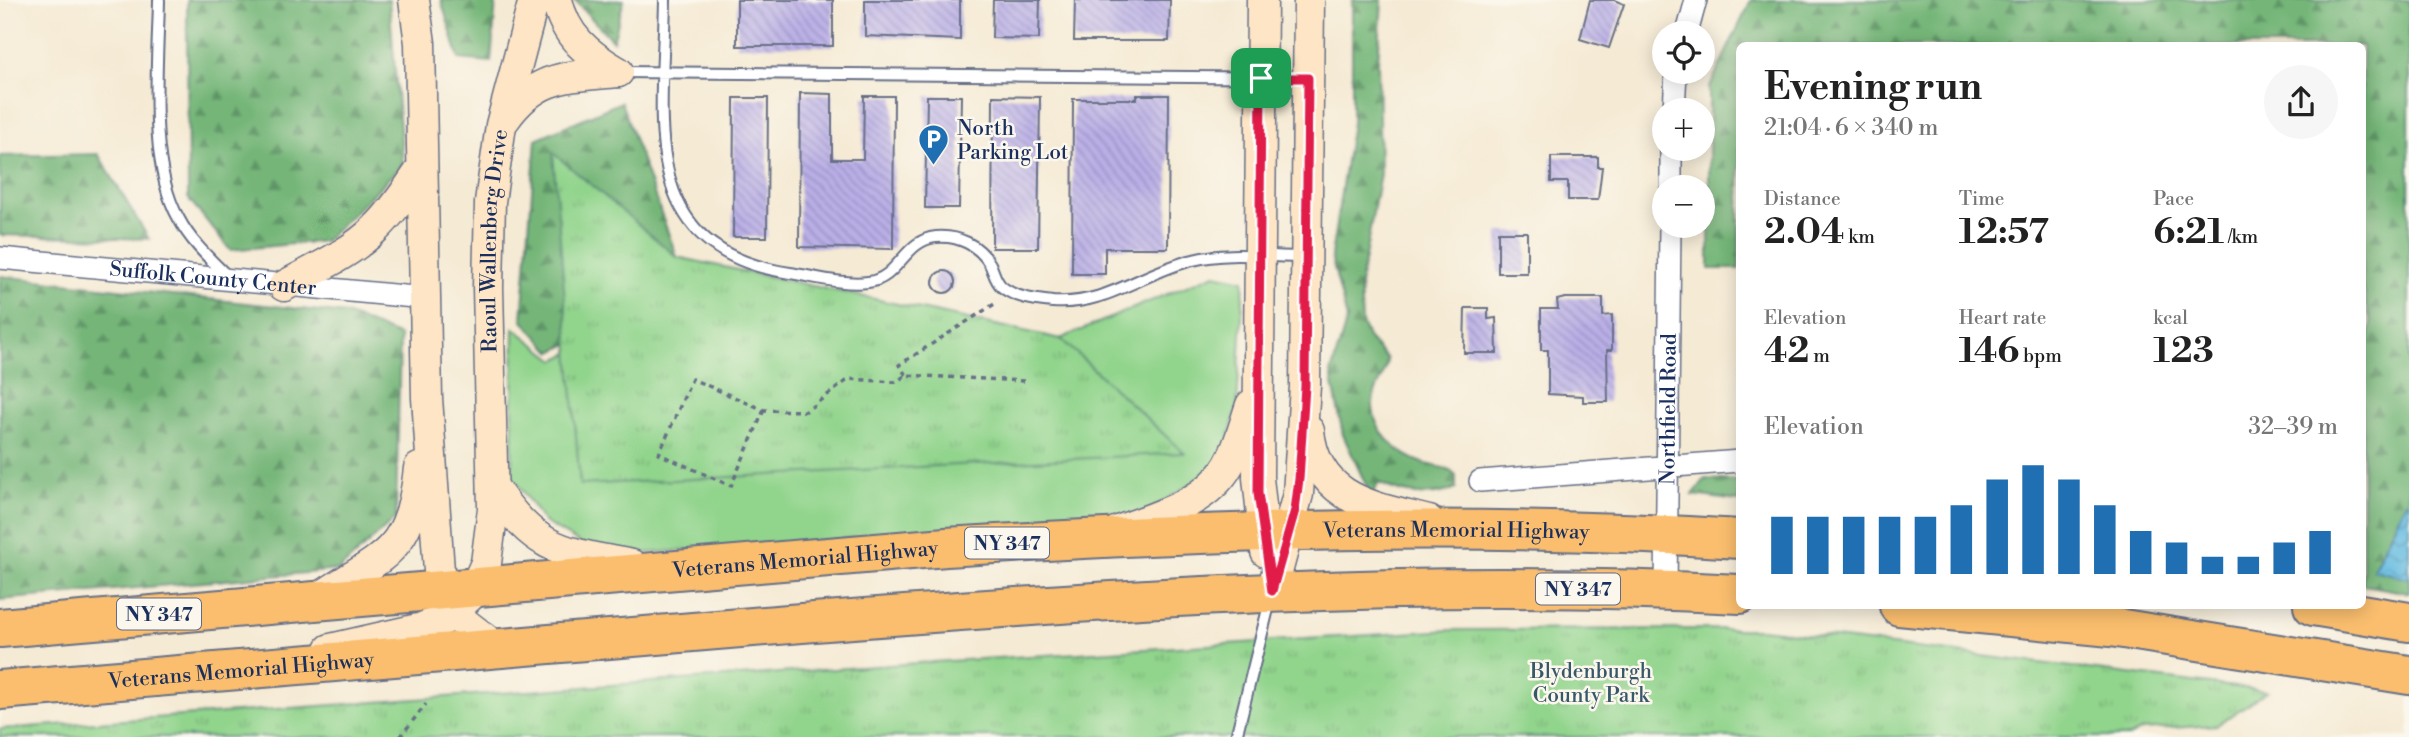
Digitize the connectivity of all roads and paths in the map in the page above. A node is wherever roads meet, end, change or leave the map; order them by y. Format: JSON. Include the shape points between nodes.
{"nodes":[{"id":1,"x":159,"y":0,"type":"edge"},
{"id":2,"x":414,"y":0,"type":"edge"},
{"id":3,"x":534,"y":0,"type":"edge"},
{"id":4,"x":557,"y":0,"type":"edge"},
{"id":5,"x":664,"y":0,"type":"edge"},
{"id":6,"x":1262,"y":0,"type":"edge"},
{"id":7,"x":1308,"y":0,"type":"edge"},
{"id":8,"x":1696,"y":0,"type":"edge"},
{"id":9,"x":1690,"y":21,"type":"edge"},
{"id":10,"x":618,"y":72,"type":"junction"},
{"id":11,"x":663,"y":72,"type":"junction"},
{"id":12,"x":1261,"y":78,"type":"junction"},
{"id":13,"x":1308,"y":78,"type":"junction"},
{"id":14,"x":501,"y":125,"type":"junction"},
{"id":15,"x":422,"y":168,"type":"junction"},
{"id":16,"x":1670,"y":238,"type":"edge"},
{"id":17,"x":1260,"y":257,"type":"junction"},
{"id":18,"x":1307,"y":257,"type":"junction"},
{"id":19,"x":0,"y":258,"type":"edge"},
{"id":20,"x":233,"y":282,"type":"junction"},
{"id":21,"x":284,"y":286,"type":"junction"},
{"id":22,"x":1012,"y":293,"type":"junction"},
{"id":23,"x":425,"y":298,"type":"junction"},
{"id":24,"x":906,"y":375,"type":"junction"},
{"id":25,"x":1025,"y":382,"type":"dead end"},
{"id":26,"x":1258,"y":385,"type":"junction"},
{"id":27,"x":1305,"y":386,"type":"junction"},
{"id":28,"x":427,"y":398,"type":"junction"},
{"id":29,"x":764,"y":410,"type":"junction"},
{"id":30,"x":1736,"y":461,"type":"edge"},
{"id":31,"x":1668,"y":467,"type":"junction"},
{"id":32,"x":1480,"y":481,"type":"dead end"},
{"id":33,"x":493,"y":487,"type":"junction"},
{"id":34,"x":1463,"y":530,"type":"junction"},
{"id":35,"x":1276,"y":531,"type":"junction"},
{"id":36,"x":1103,"y":536,"type":"junction"},
{"id":37,"x":1667,"y":536,"type":"junction"},
{"id":38,"x":1736,"y":540,"type":"edge"},
{"id":39,"x":659,"y":571,"type":"junction"},
{"id":40,"x":1272,"y":591,"type":"junction"},
{"id":41,"x":1666,"y":591,"type":"junction"},
{"id":42,"x":1736,"y":594,"type":"edge"},
{"id":43,"x":459,"y":596,"type":"junction"},
{"id":44,"x":318,"y":599,"type":"junction"},
{"id":45,"x":1929,"y":609,"type":"edge"},
{"id":46,"x":2332,"y":609,"type":"edge"},
{"id":47,"x":2409,"y":622,"type":"edge"},
{"id":48,"x":0,"y":628,"type":"edge"},
{"id":49,"x":497,"y":648,"type":"junction"},
{"id":50,"x":241,"y":670,"type":"junction"},
{"id":51,"x":2409,"y":675,"type":"edge"},
{"id":52,"x":0,"y":690,"type":"edge"},
{"id":53,"x":426,"y":704,"type":"dead end"},
{"id":54,"x":400,"y":737,"type":"edge"},
{"id":55,"x":1236,"y":737,"type":"edge"}],
"edges":[{"from":1,"to":20,"type":"lane","via":[[158,138],[168,193],[186,230]]},
{"from":2,"to":15,"type":"street","via":[[420,43]]},
{"from":3,"to":14,"type":"street","name":"Raoul Wallenberg Drive"},
{"from":4,"to":10,"type":"street","via":[[570,34]]},
{"from":5,"to":11,"type":"lane"},
{"from":6,"to":12,"type":"street"},
{"from":7,"to":13,"type":"street"},
{"from":8,"to":9,"type":"street"},
{"from":10,"to":11,"type":"lane"},
{"from":10,"to":14,"type":"street","via":[[563,77],[537,86]]},
{"from":11,"to":12,"type":"lane"},
{"from":11,"to":22,"type":"lane","via":[[663,141],[670,183],[685,219],[720,253],[762,269],[870,282],[893,269],[909,247],[945,237],[973,246],[988,260],[996,280]]},
{"from":12,"to":13,"type":"lane"},
{"from":12,"to":17,"type":"street"},
{"from":13,"to":18,"type":"street"},
{"from":14,"to":33,"type":"street","name":"Raoul Wallenberg Drive","via":[[492,177],[488,257]]},
{"from":15,"to":21,"type":"street","via":[[366,237]]},
{"from":15,"to":23,"type":"street"},
{"from":16,"to":31,"type":"street","name":"Northfield Road"},
{"from":17,"to":18,"type":"lane"},
{"from":17,"to":22,"type":"lane","via":[[1196,259],[1088,301],[1054,302]]},
{"from":17,"to":26,"type":"street"},
{"from":18,"to":27,"type":"street"},
{"from":19,"to":20,"type":"street","name":"Suffolk County Center"},
{"from":20,"to":21,"type":"street","name":"Suffolk County Center"},
{"from":21,"to":23,"type":"street","name":"Suffolk County Center"},
{"from":22,"to":24,"type":"path","via":[[899,365]]},
{"from":23,"to":28,"type":"street"},
{"from":24,"to":25,"type":"path"},
{"from":24,"to":29,"type":"path","via":[[896,382],[849,379],[806,411]]},
{"from":26,"to":35,"type":"street","via":[[1258,493]]},
{"from":26,"to":36,"type":"street","via":[[1234,453],[1213,484],[1183,505]]},
{"from":27,"to":34,"type":"street","via":[[1311,447],[1331,483],[1360,502]]},
{"from":27,"to":35,"type":"street","via":[[1298,495]]},
{"from":28,"to":43,"type":"street","via":[[437,555]]},
{"from":28,"to":44,"type":"street","via":[[418,490],[404,534],[384,558]]},
{"from":29,"to":29,"type":"path","via":[[731,486],[659,454],[692,379]]},
{"from":30,"to":31,"type":"street"},
{"from":31,"to":32,"type":"street"},
{"from":31,"to":37,"type":"street","name":"Northfield Road"},
{"from":33,"to":39,"type":"street","via":[[521,524],[554,548]]},
{"from":33,"to":43,"type":"street","name":"Raoul Wallenberg Drive","via":[[486,563]]},
{"from":34,"to":35,"type":"highway","name":"Veterans Memorial Highway","number":"NY 347"},
{"from":34,"to":37,"type":"highway","name":"Veterans Memorial Highway","number":"NY 347"},
{"from":35,"to":36,"type":"highway","name":"Veterans Memorial Highway","number":"NY 347"},
{"from":35,"to":40,"type":"street"},
{"from":36,"to":39,"type":"highway","name":"Veterans Memorial Highway","number":"NY 347"},
{"from":37,"to":38,"type":"highway","name":"Veterans Memorial Highway","number":"NY 347"},
{"from":37,"to":41,"type":"street","name":"Northfield Road"},
{"from":39,"to":43,"type":"highway","name":"Veterans Memorial Highway","number":"NY 347"},
{"from":40,"to":41,"type":"highway","name":"Veterans Memorial Highway","number":"NY 347"},
{"from":40,"to":49,"type":"highway","name":"Veterans Memorial Highway","number":"NY 347","via":[[1093,600]]},
{"from":40,"to":55,"type":"lane"},
{"from":41,"to":42,"type":"highway","name":"Veterans Memorial Highway","number":"NY 347"},
{"from":43,"to":44,"type":"highway","name":"Veterans Memorial Highway","number":"NY 347"},
{"from":43,"to":49,"type":"street","via":[[470,630]]},
{"from":43,"to":50,"type":"street","via":[[422,628]]},
{"from":44,"to":48,"type":"highway","name":"Veterans Memorial Highway","number":"NY 347"},
{"from":45,"to":51,"type":"highway","via":[[2111,627]]},
{"from":46,"to":47,"type":"highway"},
{"from":49,"to":50,"type":"highway","name":"Veterans Memorial Highway","number":"NY 347"},
{"from":50,"to":52,"type":"highway","name":"Veterans Memorial Highway","number":"NY 347"},
{"from":53,"to":54,"type":"path"}]}
